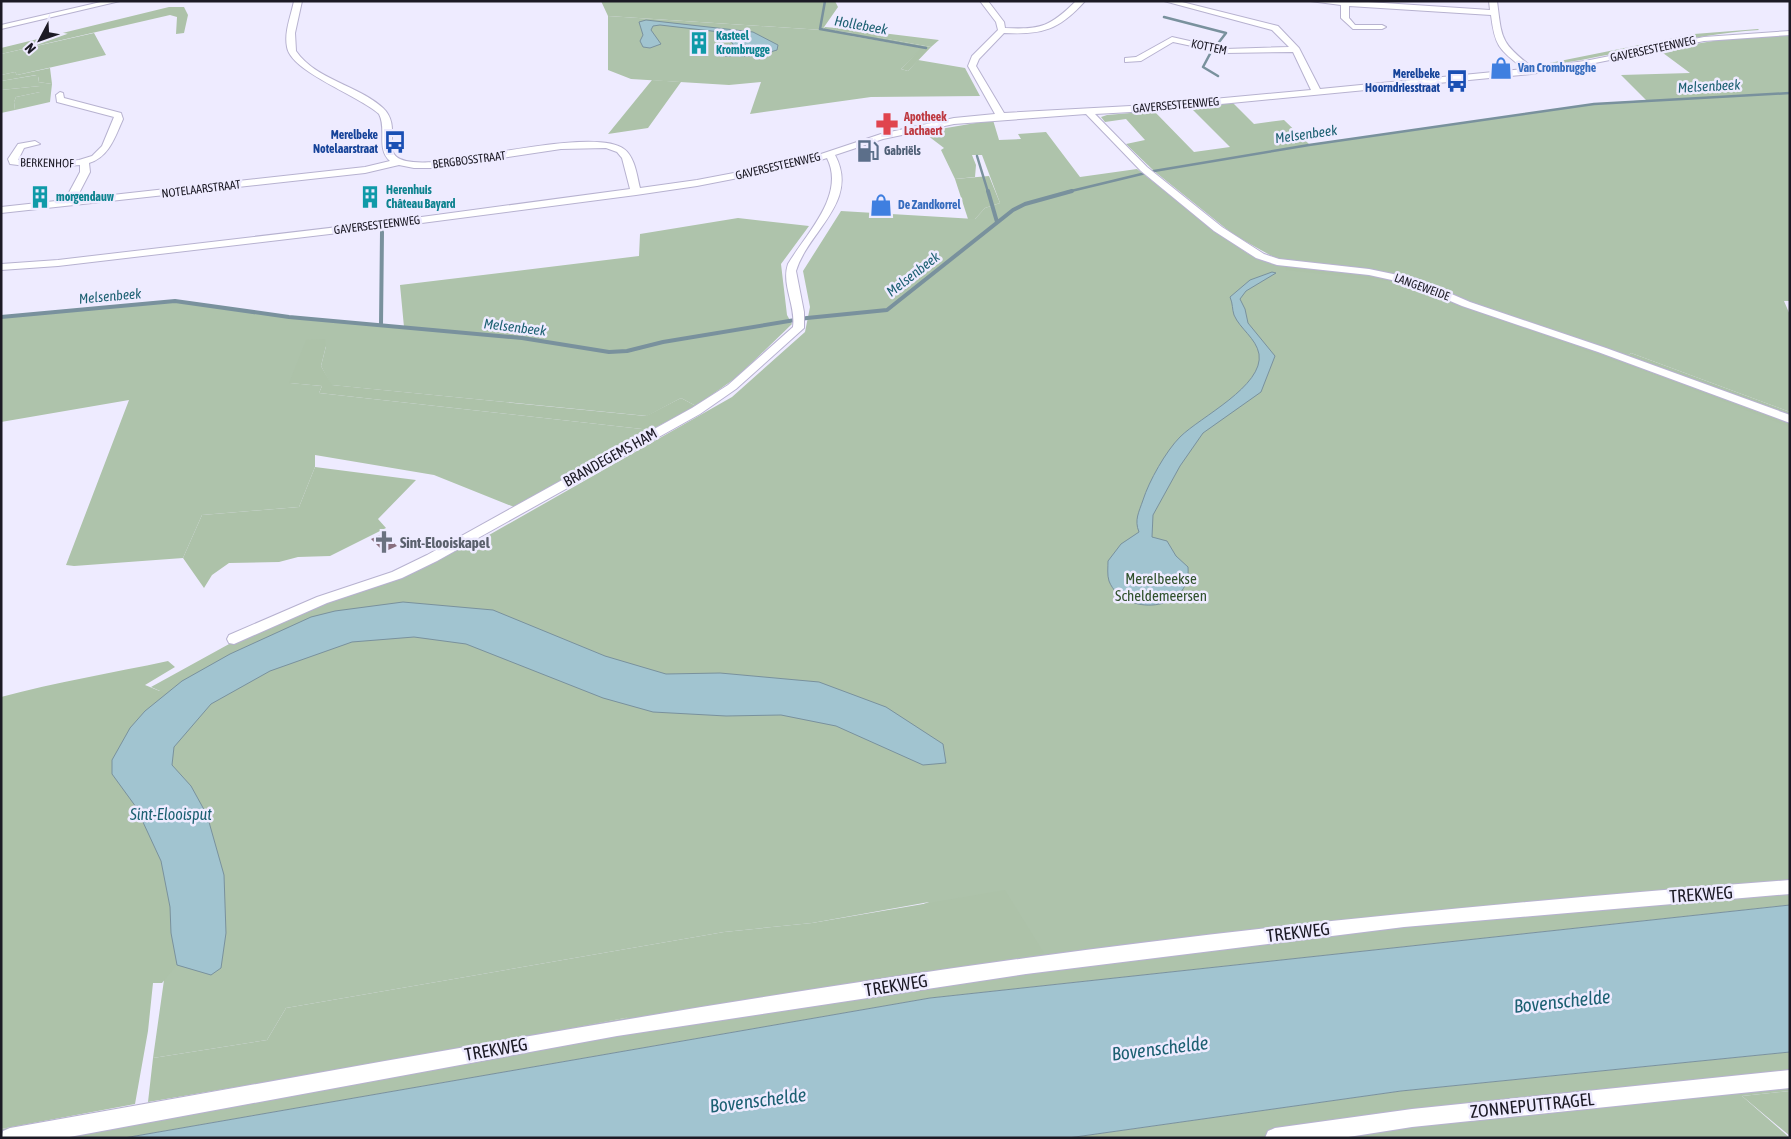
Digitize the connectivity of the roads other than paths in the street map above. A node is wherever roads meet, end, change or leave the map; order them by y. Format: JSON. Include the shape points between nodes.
{"nodes":[{"id":1,"x":69,"y":1,"type":"edge"},
{"id":2,"x":116,"y":1,"type":"edge"},
{"id":3,"x":298,"y":1,"type":"edge"},
{"id":4,"x":984,"y":1,"type":"edge"},
{"id":5,"x":1081,"y":1,"type":"edge"},
{"id":6,"x":1168,"y":1,"type":"edge"},
{"id":7,"x":1314,"y":1,"type":"edge"},
{"id":8,"x":1492,"y":1,"type":"edge"},
{"id":9,"x":1344,"y":3,"type":"junction"},
{"id":10,"x":1380,"y":4,"type":"edge"},
{"id":11,"x":62,"y":13,"type":"junction"},
{"id":12,"x":1496,"y":13,"type":"junction"},
{"id":13,"x":1,"y":27,"type":"edge"},
{"id":14,"x":1382,"y":27,"type":"dead end"},
{"id":15,"x":1002,"y":30,"type":"junction"},
{"id":16,"x":1790,"y":33,"type":"edge"},
{"id":17,"x":1295,"y":49,"type":"junction"},
{"id":18,"x":1128,"y":60,"type":"dead end"},
{"id":19,"x":1531,"y":71,"type":"junction"},
{"id":20,"x":1318,"y":92,"type":"junction"},
{"id":21,"x":60,"y":95,"type":"dead end"},
{"id":22,"x":79,"y":98,"type":"dead end"},
{"id":23,"x":70,"y":103,"type":"junction"},
{"id":24,"x":1089,"y":112,"type":"junction"},
{"id":25,"x":1001,"y":116,"type":"junction"},
{"id":26,"x":35,"y":144,"type":"dead end"},
{"id":27,"x":830,"y":154,"type":"junction"},
{"id":28,"x":84,"y":162,"type":"junction"},
{"id":29,"x":399,"y":162,"type":"junction"},
{"id":30,"x":636,"y":192,"type":"junction"},
{"id":31,"x":68,"y":204,"type":"junction"},
{"id":32,"x":1,"y":210,"type":"edge"},
{"id":33,"x":1,"y":267,"type":"edge"},
{"id":34,"x":1790,"y":420,"type":"edge"},
{"id":35,"x":234,"y":639,"type":"dead end"},
{"id":36,"x":1790,"y":887,"type":"edge"},
{"id":37,"x":1790,"y":1079,"type":"edge"},
{"id":38,"x":10,"y":1138,"type":"edge"},
{"id":39,"x":1275,"y":1138,"type":"edge"}],
"edges":[{"from":1,"to":11,"type":"street"},
{"from":2,"to":11,"type":"street"},
{"from":3,"to":29,"type":"street","via":[[290,43],[292,52],[302,63],[383,113],[388,153]]},
{"from":4,"to":15,"type":"street","via":[[1000,22]]},
{"from":5,"to":15,"type":"street","via":[[1049,29]]},
{"from":6,"to":17,"type":"street","via":[[1267,25],[1282,33]]},
{"from":7,"to":9,"type":"street"},
{"from":8,"to":12,"type":"street"},
{"from":9,"to":10,"type":"street"},
{"from":9,"to":14,"type":"street","via":[[1346,18],[1353,27]]},
{"from":10,"to":12,"type":"street"},
{"from":11,"to":13,"type":"street"},
{"from":12,"to":19,"type":"street","via":[[1498,40]]},
{"from":15,"to":25,"type":"street","via":[[975,58],[972,66]]},
{"from":16,"to":19,"type":"street","name":"GAVERSESTEENWEG","via":[[1704,39]]},
{"from":17,"to":18,"type":"street","name":"KOTTEM","via":[[1225,51],[1172,39],[1138,59]]},
{"from":17,"to":20,"type":"street"},
{"from":19,"to":20,"type":"street","name":"GAVERSESTEENWEG"},
{"from":20,"to":24,"type":"street","name":"GAVERSESTEENWEG"},
{"from":21,"to":23,"type":"street","name":"BERKENHOF","via":[[60,100]]},
{"from":22,"to":23,"type":"street"},
{"from":23,"to":28,"type":"street","name":"BERKENHOF","via":[[119,117],[103,151]]},
{"from":24,"to":25,"type":"street","name":"GAVERSESTEENWEG"},
{"from":24,"to":34,"type":"street","name":"LANGEWEIDE","via":[[1150,173],[1233,239],[1267,259],[1308,267],[1391,275],[1413,281],[1466,304]]},
{"from":25,"to":27,"type":"street","name":"GAVERSESTEENWEG","via":[[918,128]]},
{"from":26,"to":28,"type":"street","name":"BERKENHOF","via":[[22,146],[14,162]]},
{"from":27,"to":30,"type":"street","name":"GAVERSESTEENWEG","via":[[773,169]]},
{"from":27,"to":35,"type":"street","name":"BRANDEGEMS HAM","via":[[836,163],[838,178],[834,197],[792,266],[792,289],[799,319],[794,332],[723,394],[447,550],[397,575],[322,600]]},
{"from":28,"to":31,"type":"street","name":"BERKENHOF","via":[[85,172]]},
{"from":29,"to":30,"type":"street","name":"BERGBOSSTRAAT","via":[[444,165],[566,145],[600,143],[612,145],[625,156]]},
{"from":29,"to":31,"type":"street","name":"NOTELAARSTRAAT","via":[[365,170]]},
{"from":30,"to":33,"type":"street","name":"GAVERSESTEENWEG"},
{"from":31,"to":32,"type":"street","name":"NOTELAARSTRAAT"},
{"from":36,"to":38,"type":"street","name":"TREKWEG","via":[[1523,908],[1349,926],[967,974],[521,1044]]},
{"from":37,"to":39,"type":"street","name":"ZONNEPUTTRAGEL","via":[[1412,1118]]}]}
